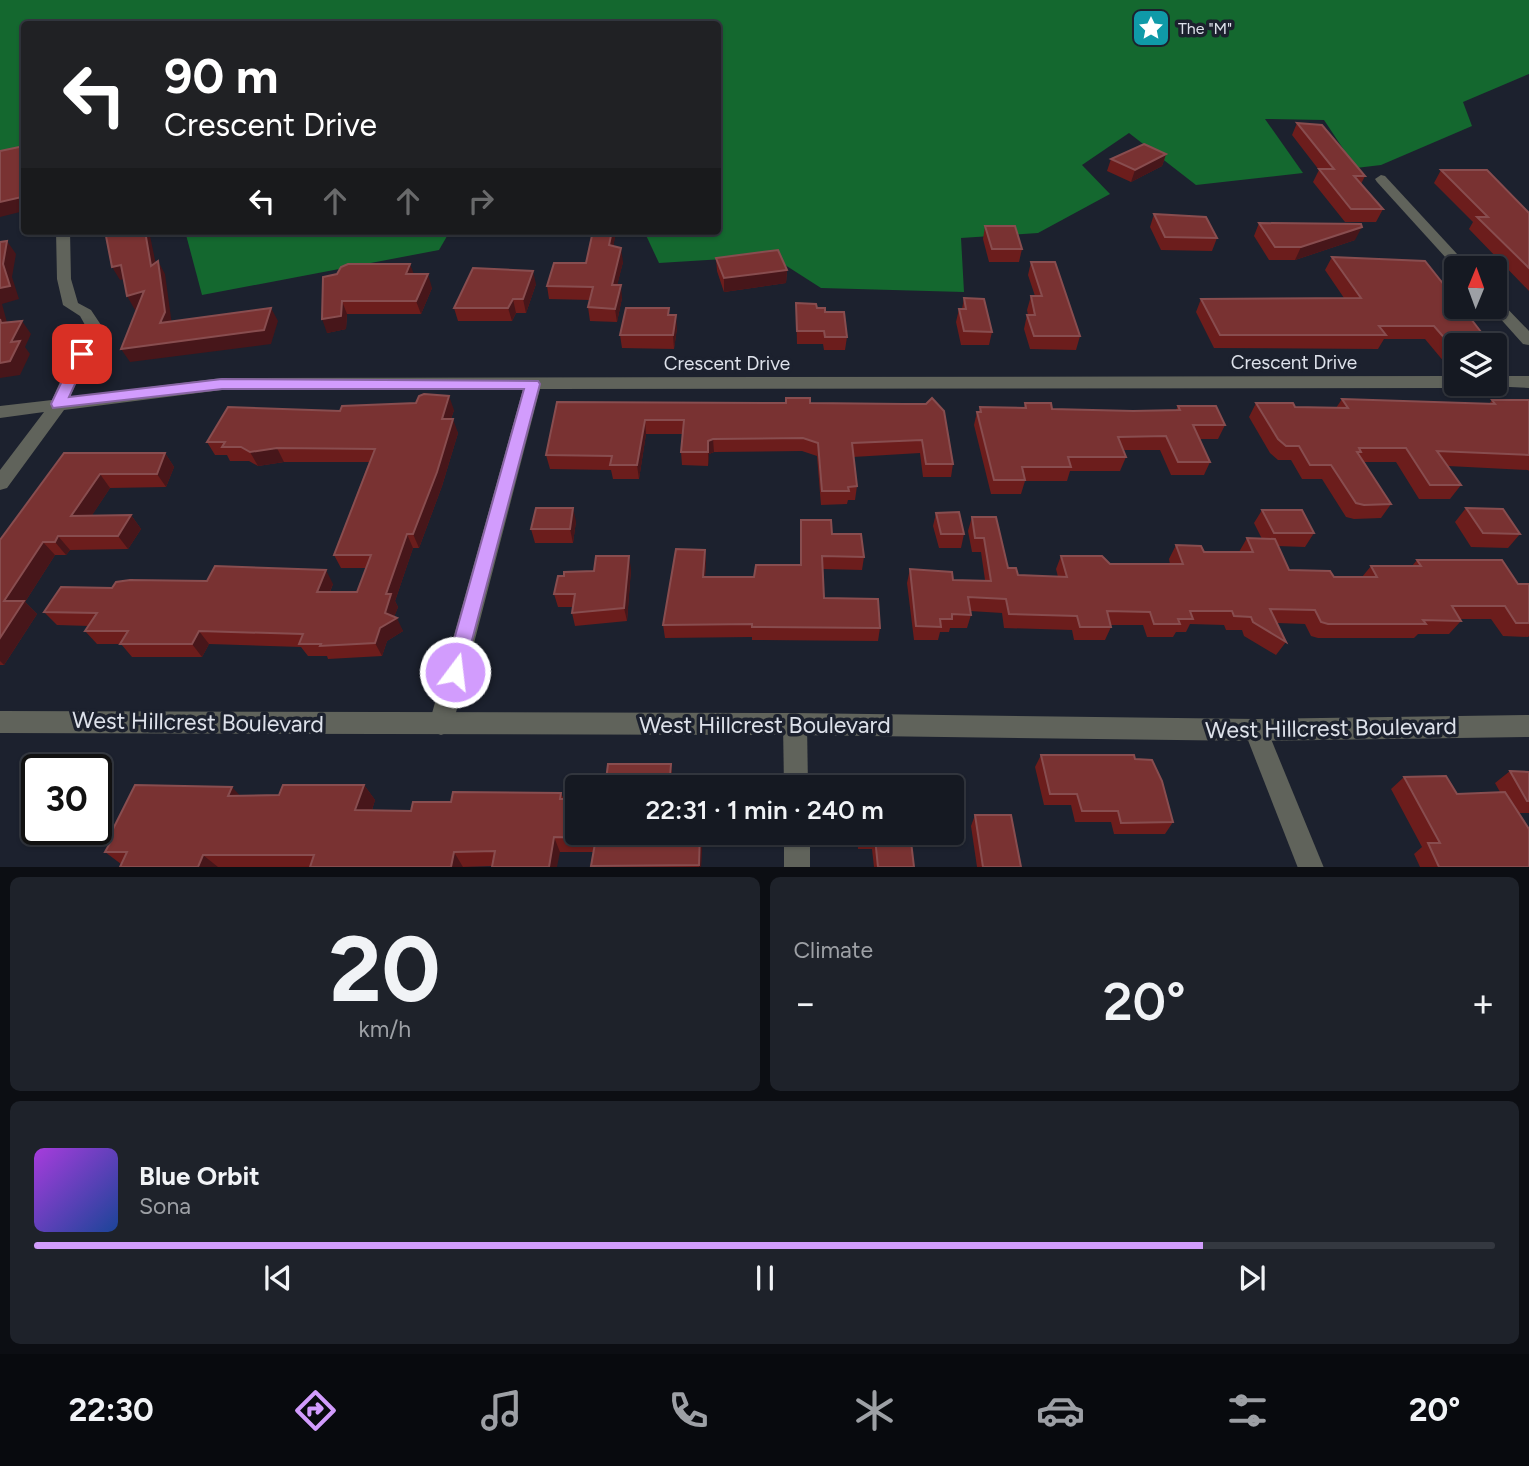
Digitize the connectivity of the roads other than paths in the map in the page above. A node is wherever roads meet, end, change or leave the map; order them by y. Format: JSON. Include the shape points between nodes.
{"nodes":[{"id":1,"x":1381,"y":179,"type":"dead end"},
{"id":2,"x":63,"y":235,"type":"edge"},
{"id":3,"x":1451,"y":256,"type":"edge"},
{"id":4,"x":1507,"y":317,"type":"edge"},
{"id":5,"x":1529,"y":340,"type":"edge"},
{"id":6,"x":1444,"y":382,"type":"edge"},
{"id":7,"x":1507,"y":382,"type":"edge"},
{"id":8,"x":1529,"y":382,"type":"edge"},
{"id":9,"x":533,"y":384,"type":"junction"},
{"id":10,"x":59,"y":404,"type":"junction"},
{"id":11,"x":0,"y":412,"type":"edge"},
{"id":12,"x":0,"y":483,"type":"edge"},
{"id":13,"x":0,"y":722,"type":"edge"},
{"id":14,"x":441,"y":724,"type":"junction"},
{"id":15,"x":795,"y":724,"type":"junction"},
{"id":16,"x":1529,"y":726,"type":"edge"},
{"id":17,"x":1256,"y":730,"type":"junction"},
{"id":18,"x":796,"y":775,"type":"edge"},
{"id":19,"x":797,"y":845,"type":"edge"},
{"id":20,"x":797,"y":867,"type":"edge"},
{"id":21,"x":1311,"y":867,"type":"edge"}],
"edges":[{"from":1,"to":3,"type":"street"},
{"from":2,"to":10,"type":"street","via":[[64,279],[71,305],[86,313],[93,325]]},
{"from":4,"to":5,"type":"street"},
{"from":6,"to":9,"type":"street","name":"Crescent Drive"},
{"from":7,"to":8,"type":"street"},
{"from":9,"to":10,"type":"street","name":"Crescent Drive","via":[[222,384]]},
{"from":9,"to":14,"type":"street"},
{"from":10,"to":11,"type":"street","name":"Crescent Drive"},
{"from":10,"to":12,"type":"street"},
{"from":13,"to":14,"type":"street","name":"West Hillcrest Boulevard"},
{"from":14,"to":15,"type":"street","name":"West Hillcrest Boulevard"},
{"from":15,"to":17,"type":"street","name":"West Hillcrest Boulevard"},
{"from":15,"to":18,"type":"street"},
{"from":16,"to":17,"type":"street","name":"West Hillcrest Boulevard"},
{"from":17,"to":21,"type":"street"},
{"from":19,"to":20,"type":"street"}]}
